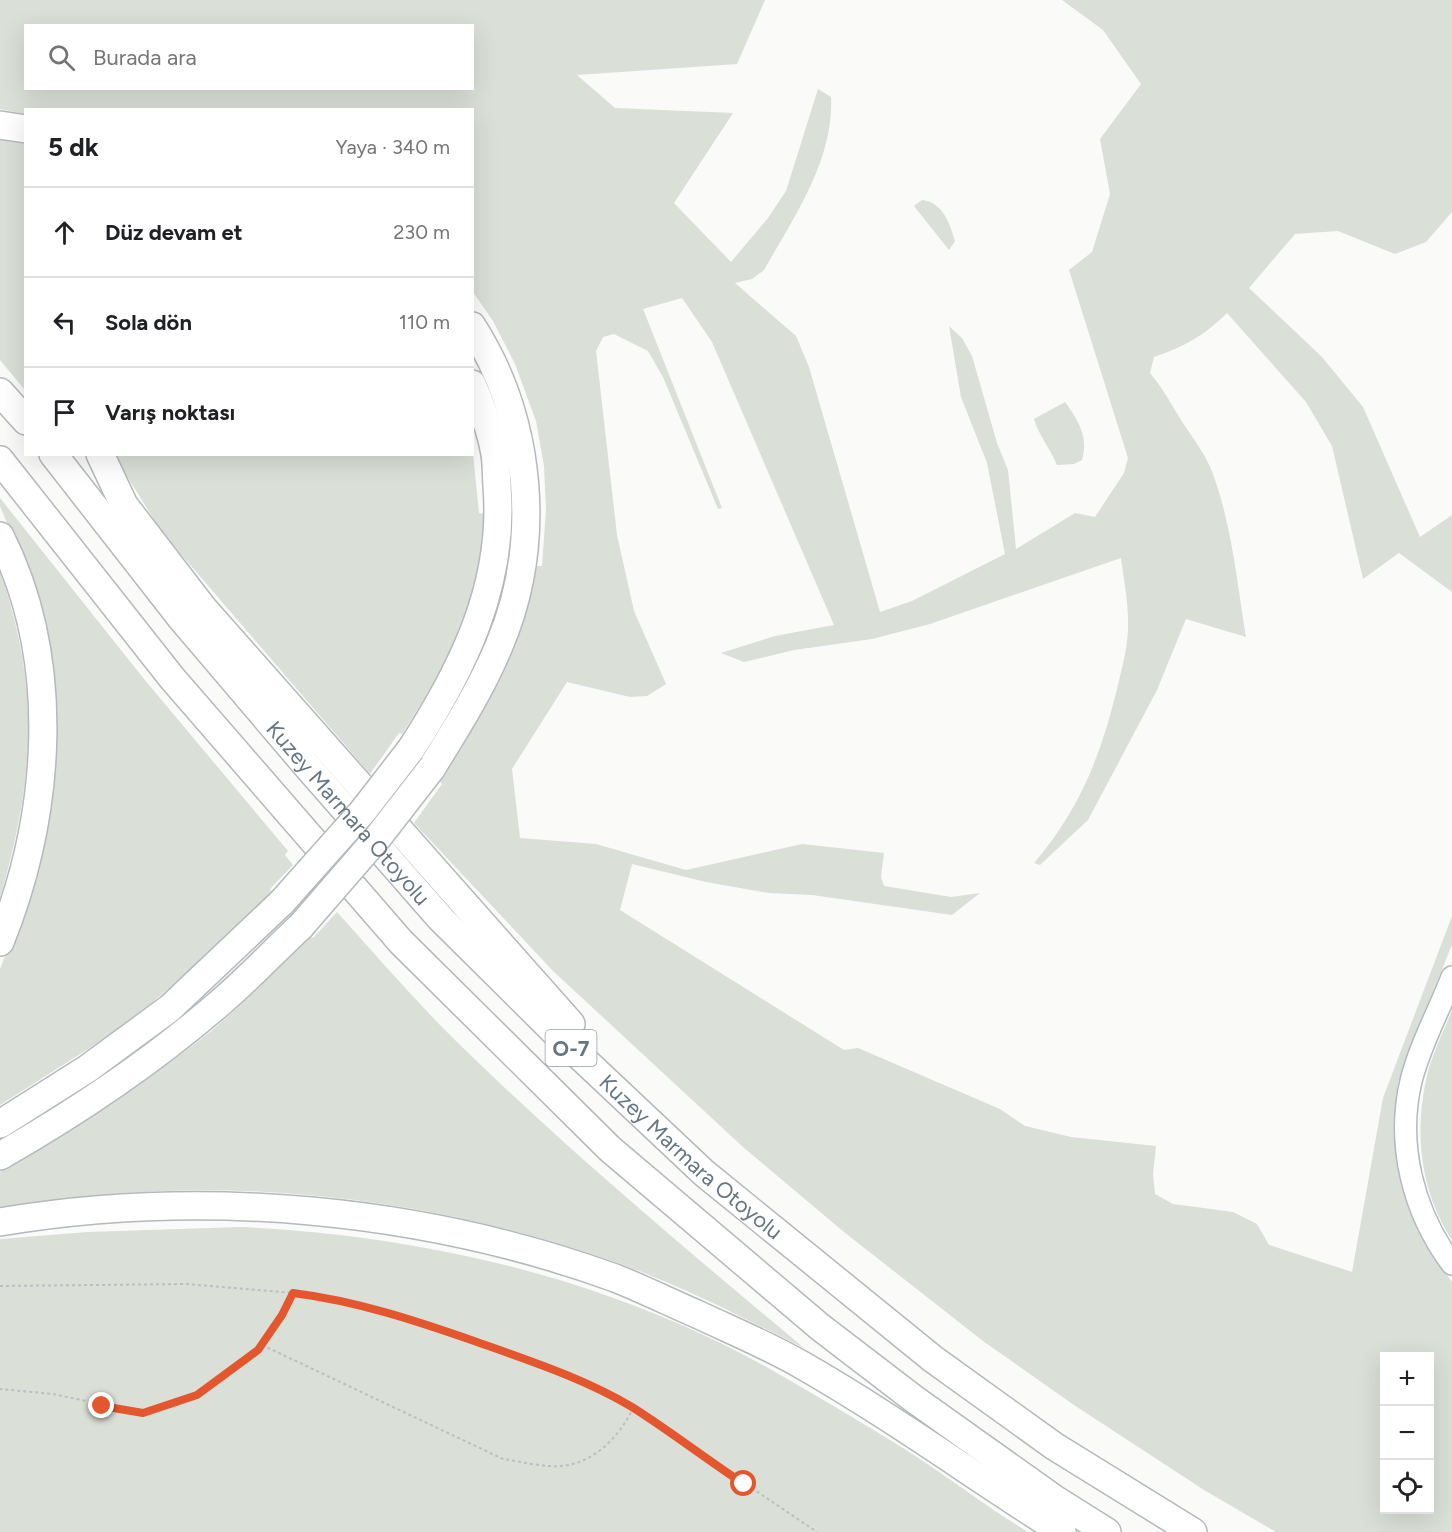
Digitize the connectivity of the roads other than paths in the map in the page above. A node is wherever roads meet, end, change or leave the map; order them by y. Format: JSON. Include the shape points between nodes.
{"nodes":[{"id":1,"x":0,"y":125,"type":"edge"},
{"id":2,"x":24,"y":129,"type":"edge"},
{"id":3,"x":474,"y":330,"type":"edge"},
{"id":4,"x":474,"y":390,"type":"edge"},
{"id":5,"x":0,"y":392,"type":"edge"},
{"id":6,"x":24,"y":419,"type":"edge"},
{"id":7,"x":54,"y":456,"type":"edge"},
{"id":8,"x":101,"y":456,"type":"edge"},
{"id":9,"x":0,"y":459,"type":"edge"},
{"id":10,"x":0,"y":536,"type":"edge"},
{"id":11,"x":0,"y":942,"type":"edge"},
{"id":12,"x":1452,"y":977,"type":"edge"},
{"id":13,"x":0,"y":1124,"type":"edge"},
{"id":14,"x":0,"y":1156,"type":"edge"},
{"id":15,"x":704,"y":1173,"type":"junction"},
{"id":16,"x":0,"y":1222,"type":"edge"},
{"id":17,"x":1452,"y":1264,"type":"edge"},
{"id":18,"x":1062,"y":1532,"type":"edge"},
{"id":19,"x":1107,"y":1532,"type":"edge"},
{"id":20,"x":1193,"y":1532,"type":"edge"}],
"edges":[{"from":1,"to":2,"type":"highway"},
{"from":3,"to":14,"type":"highway","bridge":true,"via":[[498,376],[522,452],[526,497],[526,541],[516,593],[500,645],[480,686],[430,769],[379,836],[301,926],[221,1002],[165,1047],[92,1099]]},
{"from":4,"to":13,"type":"highway","bridge":true,"via":[[495,450],[496,550],[484,607],[470,645],[436,711],[363,811],[282,902],[170,1008],[87,1069]]},
{"from":5,"to":6,"type":"highway"},
{"from":7,"to":15,"type":"highway","name":"Kuzey Marmara Otoyolu","number":"O-7","via":[[181,618],[441,919]]},
{"from":8,"to":15,"type":"highway","via":[[124,505],[203,608]]},
{"from":9,"to":19,"type":"highway","name":"Kuzey Marmara Otoyolu","number":"O-7","via":[[172,678],[401,942],[610,1149],[820,1327],[923,1406]]},
{"from":10,"to":11,"type":"highway","via":[[26,604],[41,682],[43,744],[36,821],[16,900]]},
{"from":12,"to":17,"type":"street","via":[[1411,1080],[1405,1129],[1419,1205]]},
{"from":15,"to":20,"type":"highway","name":"Kuzey Marmara Otoyolu","number":"O-7","via":[[933,1359],[1054,1446]]},
{"from":16,"to":18,"type":"highway","via":[[108,1209],[238,1207],[407,1224],[549,1258],[615,1279],[800,1364]]}]}
